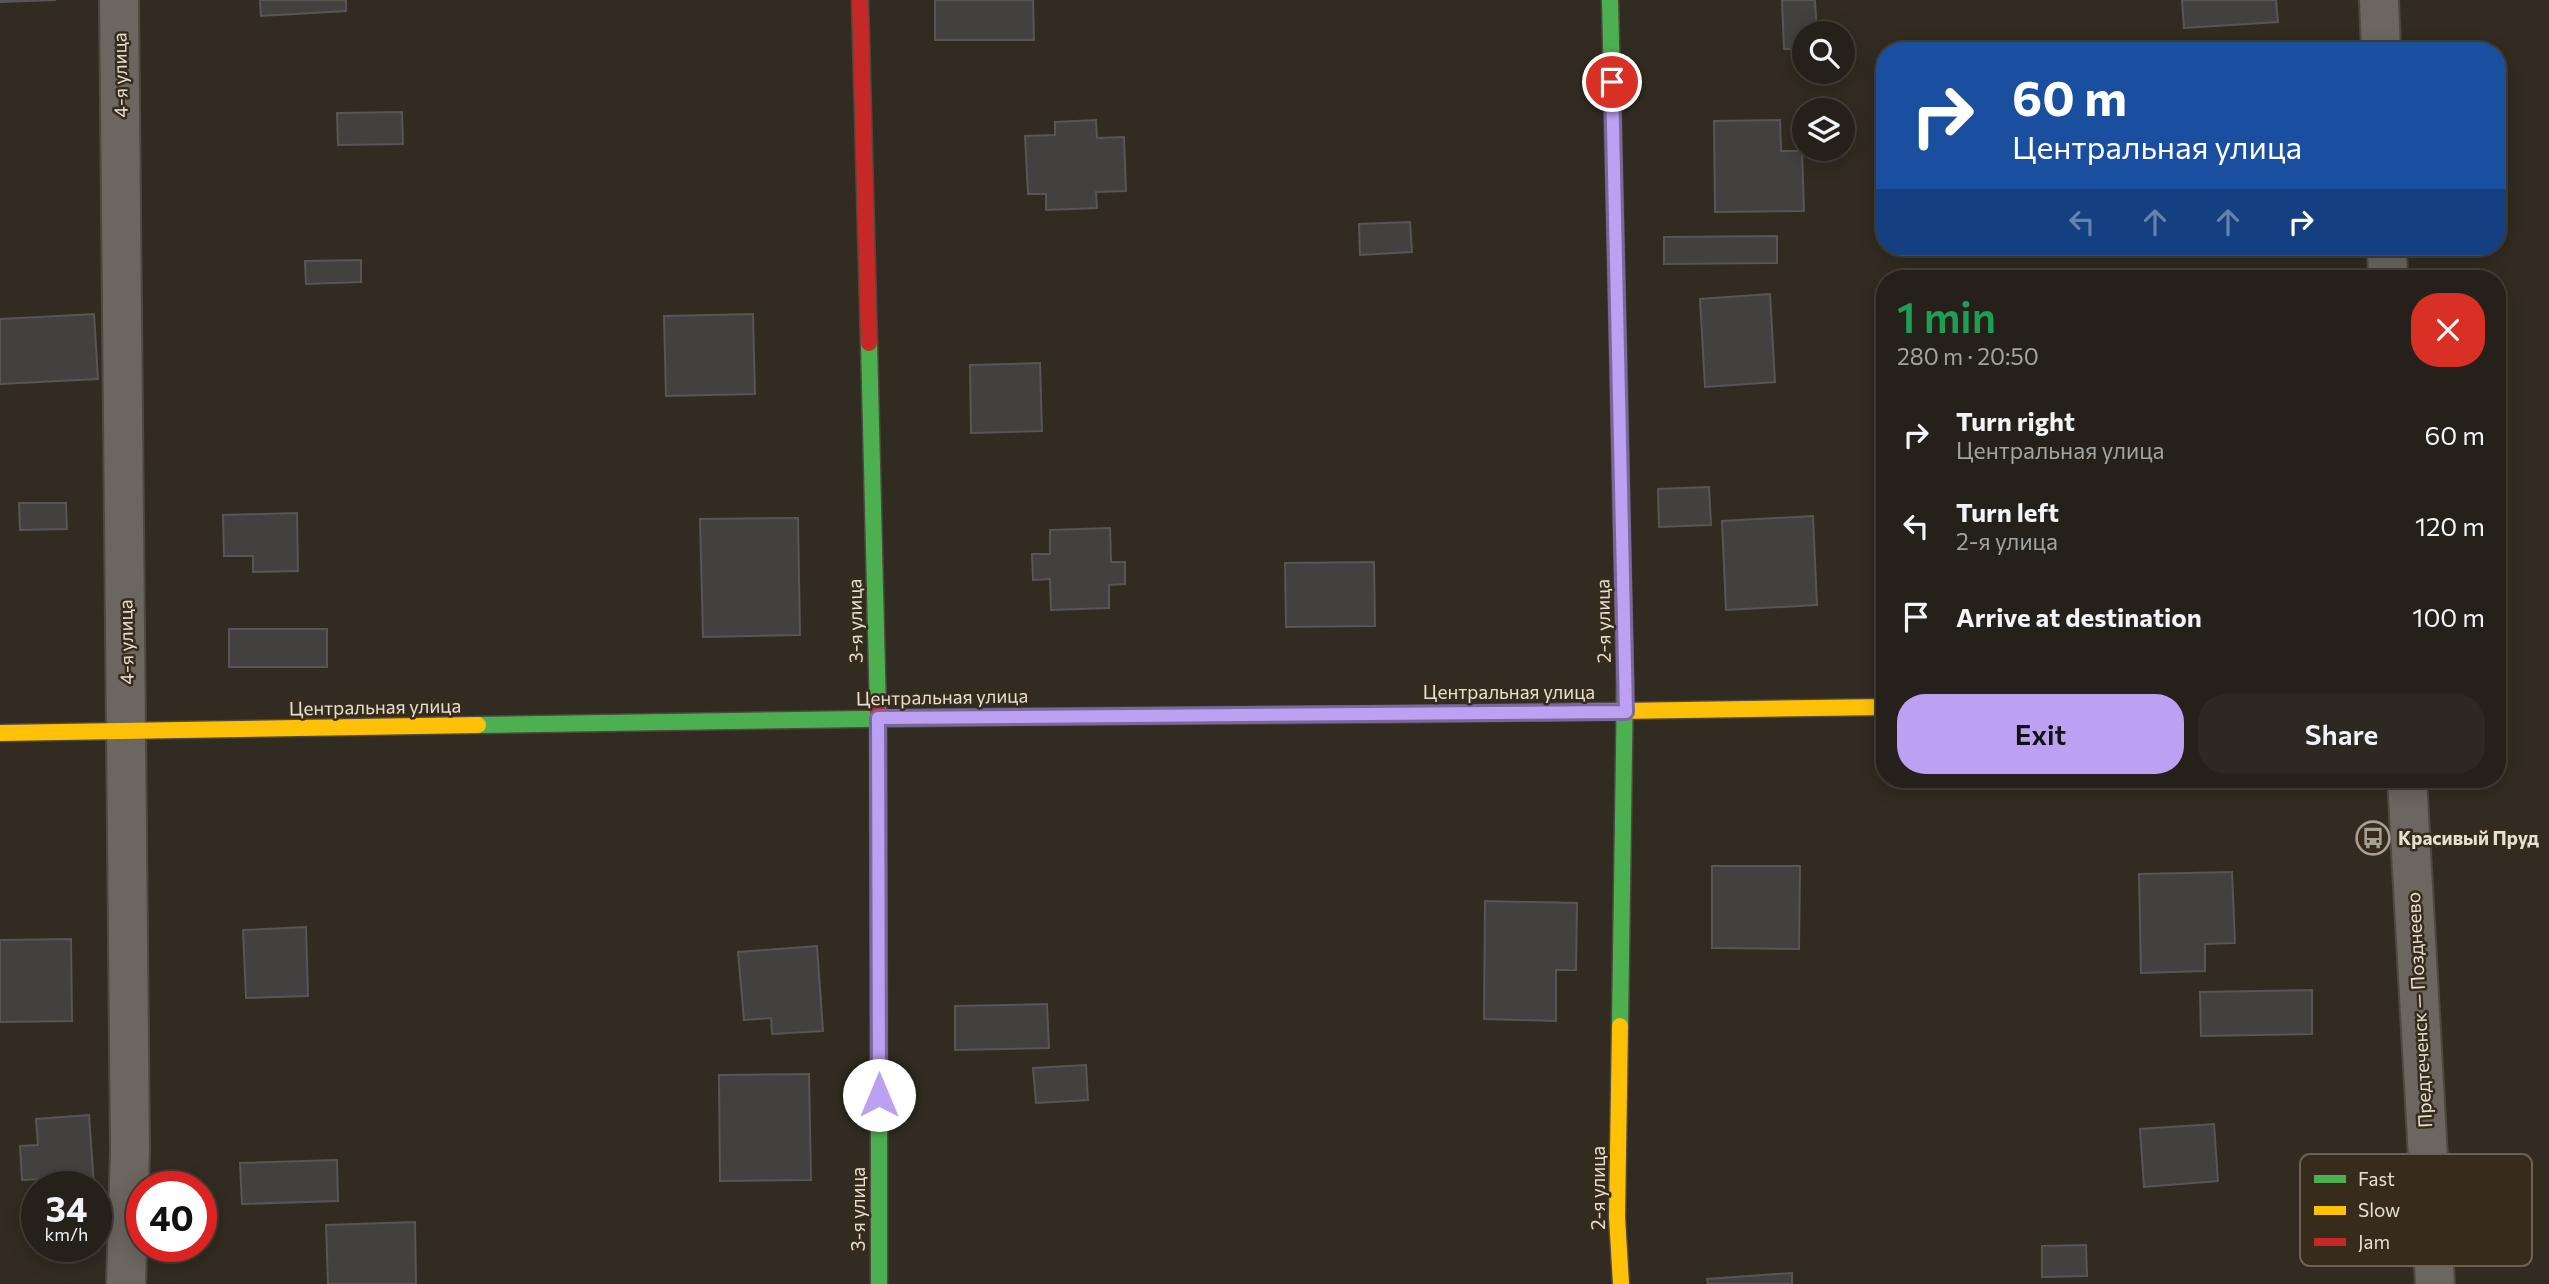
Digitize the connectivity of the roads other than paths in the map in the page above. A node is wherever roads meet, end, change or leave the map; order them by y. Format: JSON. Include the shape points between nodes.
{"nodes":[{"id":1,"x":119,"y":0,"type":"edge"},
{"id":2,"x":860,"y":0,"type":"edge"},
{"id":3,"x":1610,"y":0,"type":"edge"},
{"id":4,"x":2379,"y":0,"type":"edge"},
{"id":5,"x":2381,"y":42,"type":"edge"},
{"id":6,"x":1876,"y":707,"type":"edge"},
{"id":7,"x":1626,"y":712,"type":"junction"},
{"id":8,"x":878,"y":718,"type":"junction"},
{"id":9,"x":0,"y":733,"type":"edge"},
{"id":10,"x":127,"y":733,"type":"junction"},
{"id":11,"x":2407,"y":788,"type":"edge"},
{"id":12,"x":2428,"y":1154,"type":"edge"},
{"id":13,"x":2434,"y":1266,"type":"edge"},
{"id":14,"x":126,"y":1284,"type":"edge"},
{"id":15,"x":879,"y":1284,"type":"edge"},
{"id":16,"x":1621,"y":1284,"type":"edge"},
{"id":17,"x":2435,"y":1284,"type":"edge"}],
"edges":[{"from":1,"to":10,"type":"street","name":"4-я улица"},
{"from":2,"to":8,"type":"street","name":"3-я улица"},
{"from":3,"to":7,"type":"street","name":"2-я улица"},
{"from":4,"to":5,"type":"street"},
{"from":6,"to":7,"type":"street","name":"Центральная улица"},
{"from":7,"to":8,"type":"street","name":"Центральная улица"},
{"from":7,"to":16,"type":"street","name":"2-я улица","via":[[1617,1217]]},
{"from":8,"to":10,"type":"street","name":"Центральная улица"},
{"from":8,"to":15,"type":"street","name":"3-я улица"},
{"from":9,"to":10,"type":"street","name":"Центральная улица"},
{"from":10,"to":14,"type":"street","name":"4-я улица","via":[[130,1150]]},
{"from":11,"to":12,"type":"street","name":"Предтеченск — Позднеево"},
{"from":13,"to":17,"type":"street","name":"Предтеченск — Позднеево"}]}
